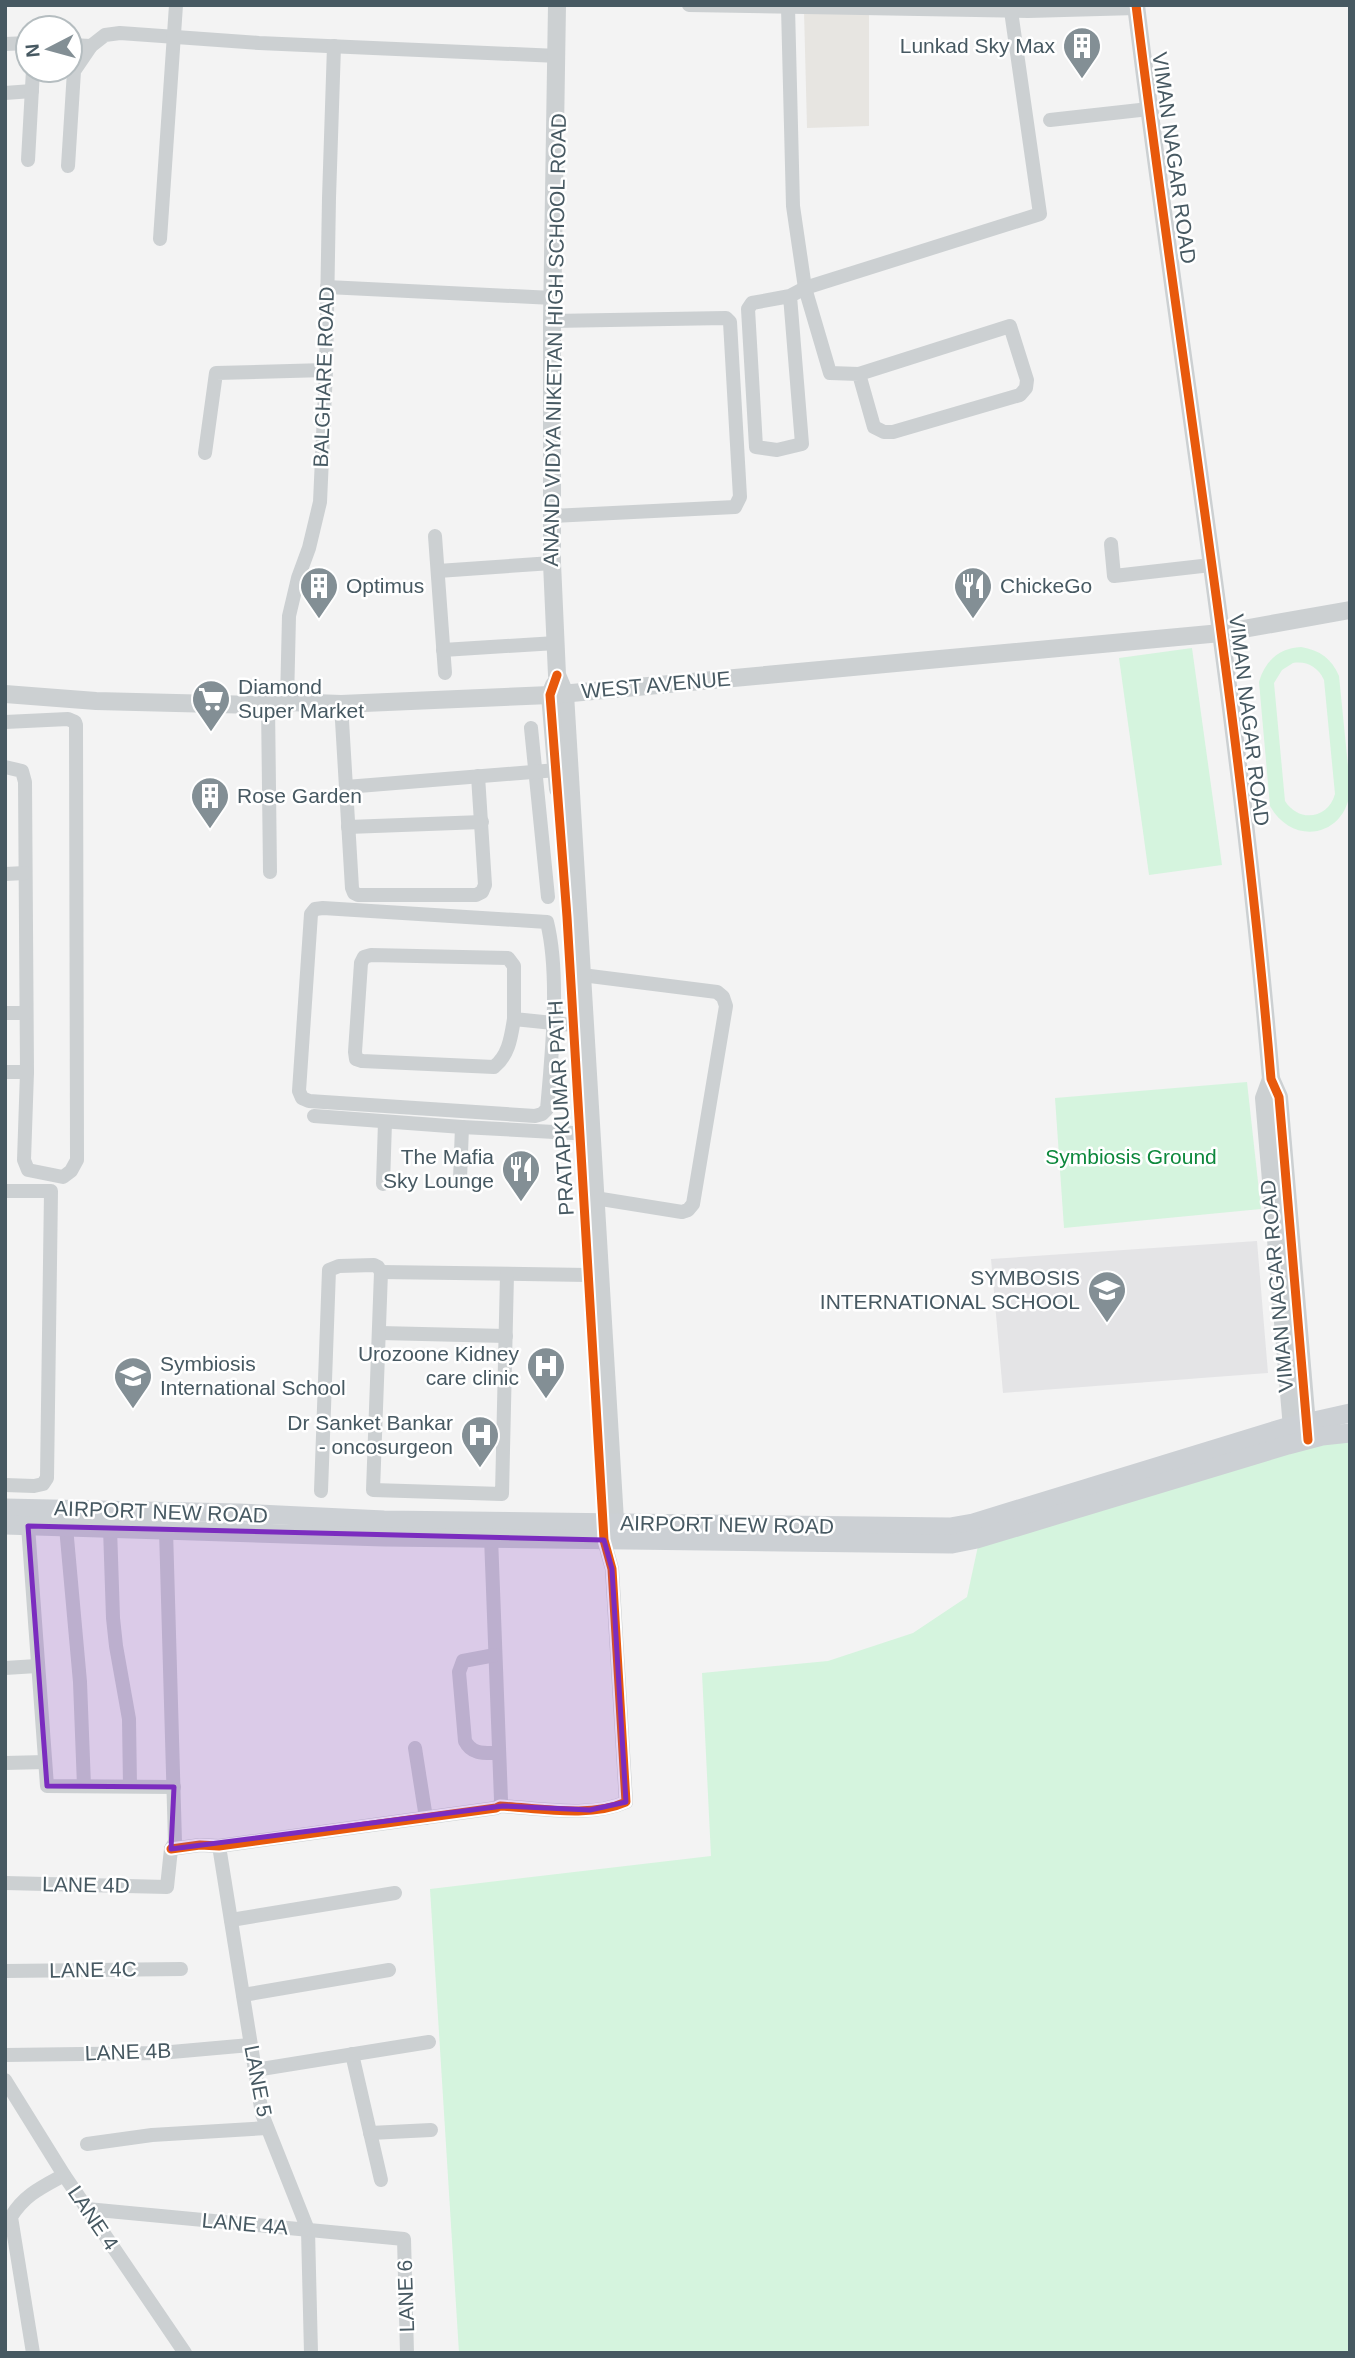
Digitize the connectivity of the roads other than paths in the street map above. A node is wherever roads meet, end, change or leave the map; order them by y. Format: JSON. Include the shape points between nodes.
{"nodes":[{"id":1,"x":176,"y":5,"type":"edge"},
{"id":2,"x":557,"y":5,"type":"edge"},
{"id":3,"x":689,"y":5,"type":"edge"},
{"id":4,"x":788,"y":7,"type":"edge"},
{"id":5,"x":1136,"y":7,"type":"edge"},
{"id":6,"x":1011,"y":10,"type":"junction"},
{"id":7,"x":176,"y":36,"type":"junction"},
{"id":8,"x":84,"y":45,"type":"edge"},
{"id":9,"x":91,"y":46,"type":"junction"},
{"id":10,"x":334,"y":46,"type":"junction"},
{"id":11,"x":558,"y":55,"type":"junction"},
{"id":12,"x":32,"y":84,"type":"edge"},
{"id":13,"x":32,"y":91,"type":"junction"},
{"id":14,"x":5,"y":93,"type":"edge"},
{"id":15,"x":1149,"y":109,"type":"junction"},
{"id":16,"x":1051,"y":120,"type":"dead end"},
{"id":17,"x":29,"y":160,"type":"dead end"},
{"id":18,"x":68,"y":166,"type":"dead end"},
{"id":19,"x":160,"y":239,"type":"dead end"},
{"id":20,"x":327,"y":287,"type":"junction"},
{"id":21,"x":805,"y":288,"type":"junction"},
{"id":22,"x":790,"y":296,"type":"junction"},
{"id":23,"x":553,"y":298,"type":"junction"},
{"id":24,"x":552,"y":321,"type":"junction"},
{"id":25,"x":326,"y":370,"type":"junction"},
{"id":26,"x":859,"y":373,"type":"junction"},
{"id":27,"x":205,"y":453,"type":"dead end"},
{"id":28,"x":552,"y":516,"type":"junction"},
{"id":29,"x":435,"y":536,"type":"dead end"},
{"id":30,"x":1111,"y":544,"type":"dead end"},
{"id":31,"x":552,"y":563,"type":"junction"},
{"id":32,"x":1212,"y":565,"type":"junction"},
{"id":33,"x":438,"y":571,"type":"junction"},
{"id":34,"x":1350,"y":610,"type":"edge"},
{"id":35,"x":1221,"y":632,"type":"junction"},
{"id":36,"x":556,"y":643,"type":"junction"},
{"id":37,"x":443,"y":649,"type":"junction"},
{"id":38,"x":445,"y":673,"type":"dead end"},
{"id":39,"x":557,"y":675,"type":"joint"},
{"id":40,"x":5,"y":694,"type":"edge"},
{"id":41,"x":557,"y":694,"type":"junction"},
{"id":42,"x":286,"y":702,"type":"junction"},
{"id":43,"x":268,"y":704,"type":"junction"},
{"id":44,"x":341,"y":704,"type":"junction"},
{"id":45,"x":5,"y":722,"type":"edge"},
{"id":46,"x":531,"y":728,"type":"dead end"},
{"id":47,"x":5,"y":767,"type":"edge"},
{"id":48,"x":557,"y":770,"type":"junction"},
{"id":49,"x":535,"y":772,"type":"junction"},
{"id":50,"x":478,"y":776,"type":"junction"},
{"id":51,"x":346,"y":787,"type":"junction"},
{"id":52,"x":482,"y":822,"type":"junction"},
{"id":53,"x":348,"y":827,"type":"junction"},
{"id":54,"x":270,"y":872,"type":"dead end"},
{"id":55,"x":25,"y":873,"type":"junction"},
{"id":56,"x":5,"y":874,"type":"edge"},
{"id":57,"x":548,"y":897,"type":"dead end"},
{"id":58,"x":573,"y":917,"type":"junction"},
{"id":59,"x":582,"y":975,"type":"junction"},
{"id":60,"x":5,"y":1013,"type":"edge"},
{"id":61,"x":26,"y":1013,"type":"junction"},
{"id":62,"x":514,"y":1019,"type":"junction"},
{"id":63,"x":552,"y":1023,"type":"junction"},
{"id":64,"x":573,"y":1025,"type":"junction"},
{"id":65,"x":5,"y":1072,"type":"edge"},
{"id":66,"x":27,"y":1072,"type":"junction"},
{"id":67,"x":314,"y":1116,"type":"dead end"},
{"id":68,"x":386,"y":1122,"type":"junction"},
{"id":69,"x":462,"y":1128,"type":"junction"},
{"id":70,"x":586,"y":1134,"type":"junction"},
{"id":71,"x":59,"y":1176,"type":"junction"},
{"id":72,"x":460,"y":1179,"type":"dead end"},
{"id":73,"x":383,"y":1184,"type":"dead end"},
{"id":74,"x":5,"y":1191,"type":"edge"},
{"id":75,"x":51,"y":1191,"type":"junction"},
{"id":76,"x":595,"y":1198,"type":"junction"},
{"id":77,"x":381,"y":1272,"type":"junction"},
{"id":78,"x":507,"y":1274,"type":"junction"},
{"id":79,"x":588,"y":1275,"type":"junction"},
{"id":80,"x":596,"y":1311,"type":"junction"},
{"id":81,"x":380,"y":1334,"type":"junction"},
{"id":82,"x":506,"y":1336,"type":"junction"},
{"id":83,"x":1350,"y":1413,"type":"edge"},
{"id":84,"x":1300,"y":1433,"type":"junction"},
{"id":85,"x":1350,"y":1433,"type":"edge"},
{"id":86,"x":5,"y":1485,"type":"edge"},
{"id":87,"x":321,"y":1491,"type":"dead end"},
{"id":88,"x":5,"y":1508,"type":"edge"},
{"id":89,"x":5,"y":1525,"type":"edge"},
{"id":90,"x":27,"y":1526,"type":"junction"},
{"id":91,"x":66,"y":1527,"type":"junction"},
{"id":92,"x":110,"y":1528,"type":"junction"},
{"id":93,"x":166,"y":1530,"type":"junction"},
{"id":94,"x":610,"y":1531,"type":"junction"},
{"id":95,"x":491,"y":1537,"type":"junction"},
{"id":96,"x":495,"y":1654,"type":"junction"},
{"id":97,"x":37,"y":1666,"type":"junction"},
{"id":98,"x":5,"y":1668,"type":"edge"},
{"id":99,"x":415,"y":1748,"type":"dead end"},
{"id":100,"x":499,"y":1753,"type":"junction"},
{"id":101,"x":45,"y":1762,"type":"junction"},
{"id":102,"x":5,"y":1763,"type":"edge"},
{"id":103,"x":84,"y":1786,"type":"junction"},
{"id":104,"x":131,"y":1786,"type":"junction"},
{"id":105,"x":174,"y":1787,"type":"junction"},
{"id":106,"x":500,"y":1806,"type":"junction"},
{"id":107,"x":426,"y":1818,"type":"junction"},
{"id":108,"x":219,"y":1846,"type":"junction"},
{"id":109,"x":172,"y":1849,"type":"junction"},
{"id":110,"x":5,"y":1883,"type":"edge"},
{"id":111,"x":395,"y":1893,"type":"dead end"},
{"id":112,"x":231,"y":1920,"type":"junction"},
{"id":113,"x":181,"y":1969,"type":"dead end"},
{"id":114,"x":389,"y":1970,"type":"dead end"},
{"id":115,"x":5,"y":1971,"type":"edge"},
{"id":116,"x":243,"y":1995,"type":"junction"},
{"id":117,"x":429,"y":2042,"type":"dead end"},
{"id":118,"x":250,"y":2045,"type":"junction"},
{"id":119,"x":352,"y":2054,"type":"junction"},
{"id":120,"x":5,"y":2055,"type":"edge"},
{"id":121,"x":255,"y":2070,"type":"junction"},
{"id":122,"x":5,"y":2080,"type":"edge"},
{"id":123,"x":267,"y":2127,"type":"junction"},
{"id":124,"x":431,"y":2130,"type":"dead end"},
{"id":125,"x":370,"y":2133,"type":"junction"},
{"id":126,"x":87,"y":2144,"type":"dead end"},
{"id":127,"x":64,"y":2175,"type":"junction"},
{"id":128,"x":381,"y":2180,"type":"dead end"},
{"id":129,"x":87,"y":2209,"type":"junction"},
{"id":130,"x":308,"y":2230,"type":"junction"},
{"id":131,"x":404,"y":2239,"type":"joint"},
{"id":132,"x":33,"y":2353,"type":"edge"},
{"id":133,"x":185,"y":2353,"type":"edge"},
{"id":134,"x":311,"y":2353,"type":"edge"},
{"id":135,"x":407,"y":2353,"type":"edge"}],
"edges":[{"from":1,"to":7,"type":"street"},
{"from":2,"to":11,"type":"street","name":"ANAND VIDYA NIKETAN HIGH SCHOOL ROAD"},
{"from":3,"to":4,"type":"street"},
{"from":4,"to":6,"type":"street"},
{"from":4,"to":21,"type":"street","via":[[793,206]]},
{"from":5,"to":6,"type":"street"},
{"from":5,"to":15,"type":"street","name":"VIMAN NAGAR ROAD"},
{"from":6,"to":21,"type":"street","via":[[1040,214]]},
{"from":7,"to":9,"type":"street","via":[[120,33],[105,35]]},
{"from":7,"to":10,"type":"street"},
{"from":7,"to":19,"type":"street"},
{"from":8,"to":9,"type":"street"},
{"from":9,"to":18,"type":"street","via":[[74,71]]},
{"from":10,"to":11,"type":"street"},
{"from":10,"to":20,"type":"street","name":"BALGHARE ROAD"},
{"from":11,"to":23,"type":"street","name":"ANAND VIDYA NIKETAN HIGH SCHOOL ROAD"},
{"from":12,"to":13,"type":"street"},
{"from":13,"to":14,"type":"street"},
{"from":13,"to":17,"type":"street"},
{"from":15,"to":16,"type":"street"},
{"from":15,"to":32,"type":"street","name":"VIMAN NAGAR ROAD"},
{"from":20,"to":23,"type":"street"},
{"from":20,"to":25,"type":"street","name":"BALGHARE ROAD"},
{"from":21,"to":22,"type":"street"},
{"from":21,"to":26,"type":"street","via":[[830,373]]},
{"from":22,"to":22,"type":"street","via":[[752,303],[748,309],[756,447],[777,450],[802,444]]},
{"from":23,"to":24,"type":"street","name":"ANAND VIDYA NIKETAN HIGH SCHOOL ROAD"},
{"from":24,"to":28,"type":"street","name":"ANAND VIDYA NIKETAN HIGH SCHOOL ROAD"},
{"from":24,"to":28,"type":"street","via":[[726,317],[730,322],[740,497],[735,508]]},
{"from":25,"to":27,"type":"street","via":[[216,373]]},
{"from":25,"to":42,"type":"street","name":"BALGHARE ROAD","via":[[320,502],[289,616]]},
{"from":26,"to":26,"type":"street","via":[[874,427],[884,432],[1020,395],[1027,380],[1010,326]]},
{"from":28,"to":31,"type":"street","name":"ANAND VIDYA NIKETAN HIGH SCHOOL ROAD"},
{"from":29,"to":33,"type":"street"},
{"from":30,"to":32,"type":"street","via":[[1114,576]]},
{"from":31,"to":33,"type":"street"},
{"from":31,"to":36,"type":"street","name":"ANAND VIDYA NIKETAN HIGH SCHOOL ROAD"},
{"from":32,"to":35,"type":"street","name":"VIMAN NAGAR ROAD"},
{"from":33,"to":37,"type":"street"},
{"from":34,"to":35,"type":"street","name":"WEST AVENUE"},
{"from":35,"to":41,"type":"street","name":"WEST AVENUE"},
{"from":35,"to":84,"type":"street","name":"VIMAN NAGAR ROAD","via":[[1260,950],[1271,1079],[1264,1098]]},
{"from":36,"to":37,"type":"street"},
{"from":36,"to":39,"type":"street","name":"ANAND VIDYA NIKETAN HIGH SCHOOL ROAD"},
{"from":37,"to":38,"type":"street"},
{"from":39,"to":41,"type":"street","name":"PRATAPKUMAR PATH"},
{"from":40,"to":43,"type":"street","name":"WEST AVENUE","via":[[96,701]]},
{"from":41,"to":44,"type":"street","name":"WEST AVENUE"},
{"from":41,"to":48,"type":"street","name":"PRATAPKUMAR PATH"},
{"from":41,"to":58,"type":"street","name":"PRATAPKUMAR PATH"},
{"from":42,"to":43,"type":"street","name":"WEST AVENUE"},
{"from":42,"to":44,"type":"street","name":"WEST AVENUE"},
{"from":43,"to":54,"type":"street"},
{"from":44,"to":51,"type":"street"},
{"from":45,"to":71,"type":"street","via":[[68,719],[76,725],[77,1160],[71,1171]]},
{"from":46,"to":49,"type":"street"},
{"from":47,"to":55,"type":"street","via":[[24,775]]},
{"from":48,"to":49,"type":"street"},
{"from":48,"to":58,"type":"street","name":"PRATAPKUMAR PATH"},
{"from":49,"to":50,"type":"street"},
{"from":49,"to":57,"type":"street"},
{"from":50,"to":51,"type":"street"},
{"from":50,"to":52,"type":"street"},
{"from":51,"to":53,"type":"street"},
{"from":52,"to":53,"type":"street"},
{"from":52,"to":53,"type":"street","via":[[485,885],[476,895],[354,893]]},
{"from":55,"to":56,"type":"street"},
{"from":55,"to":61,"type":"street"},
{"from":58,"to":59,"type":"street","name":"PRATAPKUMAR PATH"},
{"from":58,"to":64,"type":"street","name":"PRATAPKUMAR PATH"},
{"from":59,"to":70,"type":"street","name":"PRATAPKUMAR PATH"},
{"from":59,"to":76,"type":"street","via":[[717,992],[726,1006],[693,1204],[682,1212]]},
{"from":60,"to":61,"type":"street"},
{"from":61,"to":66,"type":"street"},
{"from":62,"to":62,"type":"street","via":[[502,1061],[494,1067],[356,1059],[361,963],[371,954],[508,958],[514,966]]},
{"from":62,"to":63,"type":"street"},
{"from":63,"to":63,"type":"street","via":[[552,943],[547,922],[323,908],[311,914],[302,1098],[534,1116],[547,1110]]},
{"from":63,"to":64,"type":"street"},
{"from":64,"to":70,"type":"street","name":"PRATAPKUMAR PATH"},
{"from":65,"to":66,"type":"street"},
{"from":66,"to":71,"type":"street","via":[[24,1160],[28,1170]]},
{"from":67,"to":68,"type":"street"},
{"from":68,"to":69,"type":"street"},
{"from":68,"to":73,"type":"street"},
{"from":69,"to":70,"type":"street"},
{"from":69,"to":72,"type":"street"},
{"from":70,"to":76,"type":"street","name":"PRATAPKUMAR PATH"},
{"from":70,"to":79,"type":"street","name":"PRATAPKUMAR PATH"},
{"from":71,"to":75,"type":"street"},
{"from":74,"to":75,"type":"street"},
{"from":75,"to":86,"type":"street","via":[[47,1478],[34,1486]]},
{"from":76,"to":80,"type":"street","name":"PRATAPKUMAR PATH"},
{"from":77,"to":78,"type":"street"},
{"from":77,"to":81,"type":"street"},
{"from":77,"to":87,"type":"street","via":[[374,1265],[329,1270]]},
{"from":78,"to":79,"type":"street"},
{"from":78,"to":82,"type":"street"},
{"from":79,"to":80,"type":"street","name":"PRATAPKUMAR PATH"},
{"from":80,"to":94,"type":"street","name":"PRATAPKUMAR PATH"},
{"from":81,"to":82,"type":"street"},
{"from":81,"to":82,"type":"street","via":[[373,1490],[502,1494]]},
{"from":83,"to":84,"type":"main road","name":"AIRPORT NEW ROAD"},
{"from":84,"to":85,"type":"main road","name":"AIRPORT NEW ROAD"},
{"from":84,"to":94,"type":"main road","name":"AIRPORT NEW ROAD","via":[[962,1525]]},
{"from":88,"to":94,"type":"main road","name":"AIRPORT NEW ROAD","via":[[239,1513]]},
{"from":89,"to":90,"type":"main road","name":"AIRPORT NEW ROAD"},
{"from":90,"to":91,"type":"main road","name":"AIRPORT NEW ROAD"},
{"from":90,"to":97,"type":"street"},
{"from":91,"to":92,"type":"main road","name":"AIRPORT NEW ROAD"},
{"from":91,"to":103,"type":"street"},
{"from":92,"to":93,"type":"main road","name":"AIRPORT NEW ROAD"},
{"from":92,"to":104,"type":"street","via":[[114,1627],[129,1719]]},
{"from":93,"to":95,"type":"main road","name":"AIRPORT NEW ROAD"},
{"from":93,"to":105,"type":"street"},
{"from":94,"to":95,"type":"main road","name":"AIRPORT NEW ROAD"},
{"from":94,"to":106,"type":"street","via":[[626,1802],[590,1810]]},
{"from":95,"to":96,"type":"street"},
{"from":96,"to":100,"type":"street"},
{"from":96,"to":100,"type":"street","via":[[463,1661],[459,1672],[468,1748]]},
{"from":97,"to":98,"type":"street"},
{"from":97,"to":101,"type":"street"},
{"from":99,"to":107,"type":"street"},
{"from":100,"to":106,"type":"street"},
{"from":101,"to":102,"type":"street"},
{"from":101,"to":103,"type":"street","via":[[47,1786]]},
{"from":103,"to":104,"type":"street"},
{"from":104,"to":105,"type":"street"},
{"from":105,"to":109,"type":"street"},
{"from":106,"to":107,"type":"street"},
{"from":107,"to":108,"type":"street"},
{"from":108,"to":109,"type":"street"},
{"from":108,"to":112,"type":"street","name":"LANE 5"},
{"from":109,"to":110,"type":"street","name":"LANE 4D","via":[[167,1887]]},
{"from":111,"to":112,"type":"street"},
{"from":112,"to":116,"type":"street","name":"LANE 5"},
{"from":113,"to":115,"type":"street","name":"LANE 4C"},
{"from":114,"to":116,"type":"street"},
{"from":116,"to":118,"type":"street","name":"LANE 5"},
{"from":117,"to":119,"type":"street"},
{"from":118,"to":120,"type":"street","name":"LANE 4B","via":[[160,2053]]},
{"from":118,"to":121,"type":"street","name":"LANE 5"},
{"from":119,"to":121,"type":"street"},
{"from":119,"to":125,"type":"street"},
{"from":121,"to":123,"type":"street","name":"LANE 5"},
{"from":122,"to":127,"type":"street","name":"LANE 4"},
{"from":123,"to":126,"type":"street"},
{"from":123,"to":130,"type":"street","name":"LANE 5"},
{"from":124,"to":125,"type":"street"},
{"from":125,"to":128,"type":"street"},
{"from":127,"to":129,"type":"street","name":"LANE 4"},
{"from":127,"to":132,"type":"street","via":[[33,2191],[10,2217]]},
{"from":129,"to":130,"type":"street","name":"LANE 4A"},
{"from":129,"to":133,"type":"street","name":"LANE 4"},
{"from":130,"to":131,"type":"street","name":"LANE 4A"},
{"from":130,"to":134,"type":"street","name":"LANE 5"},
{"from":131,"to":135,"type":"street","name":"LANE 6"}]}
